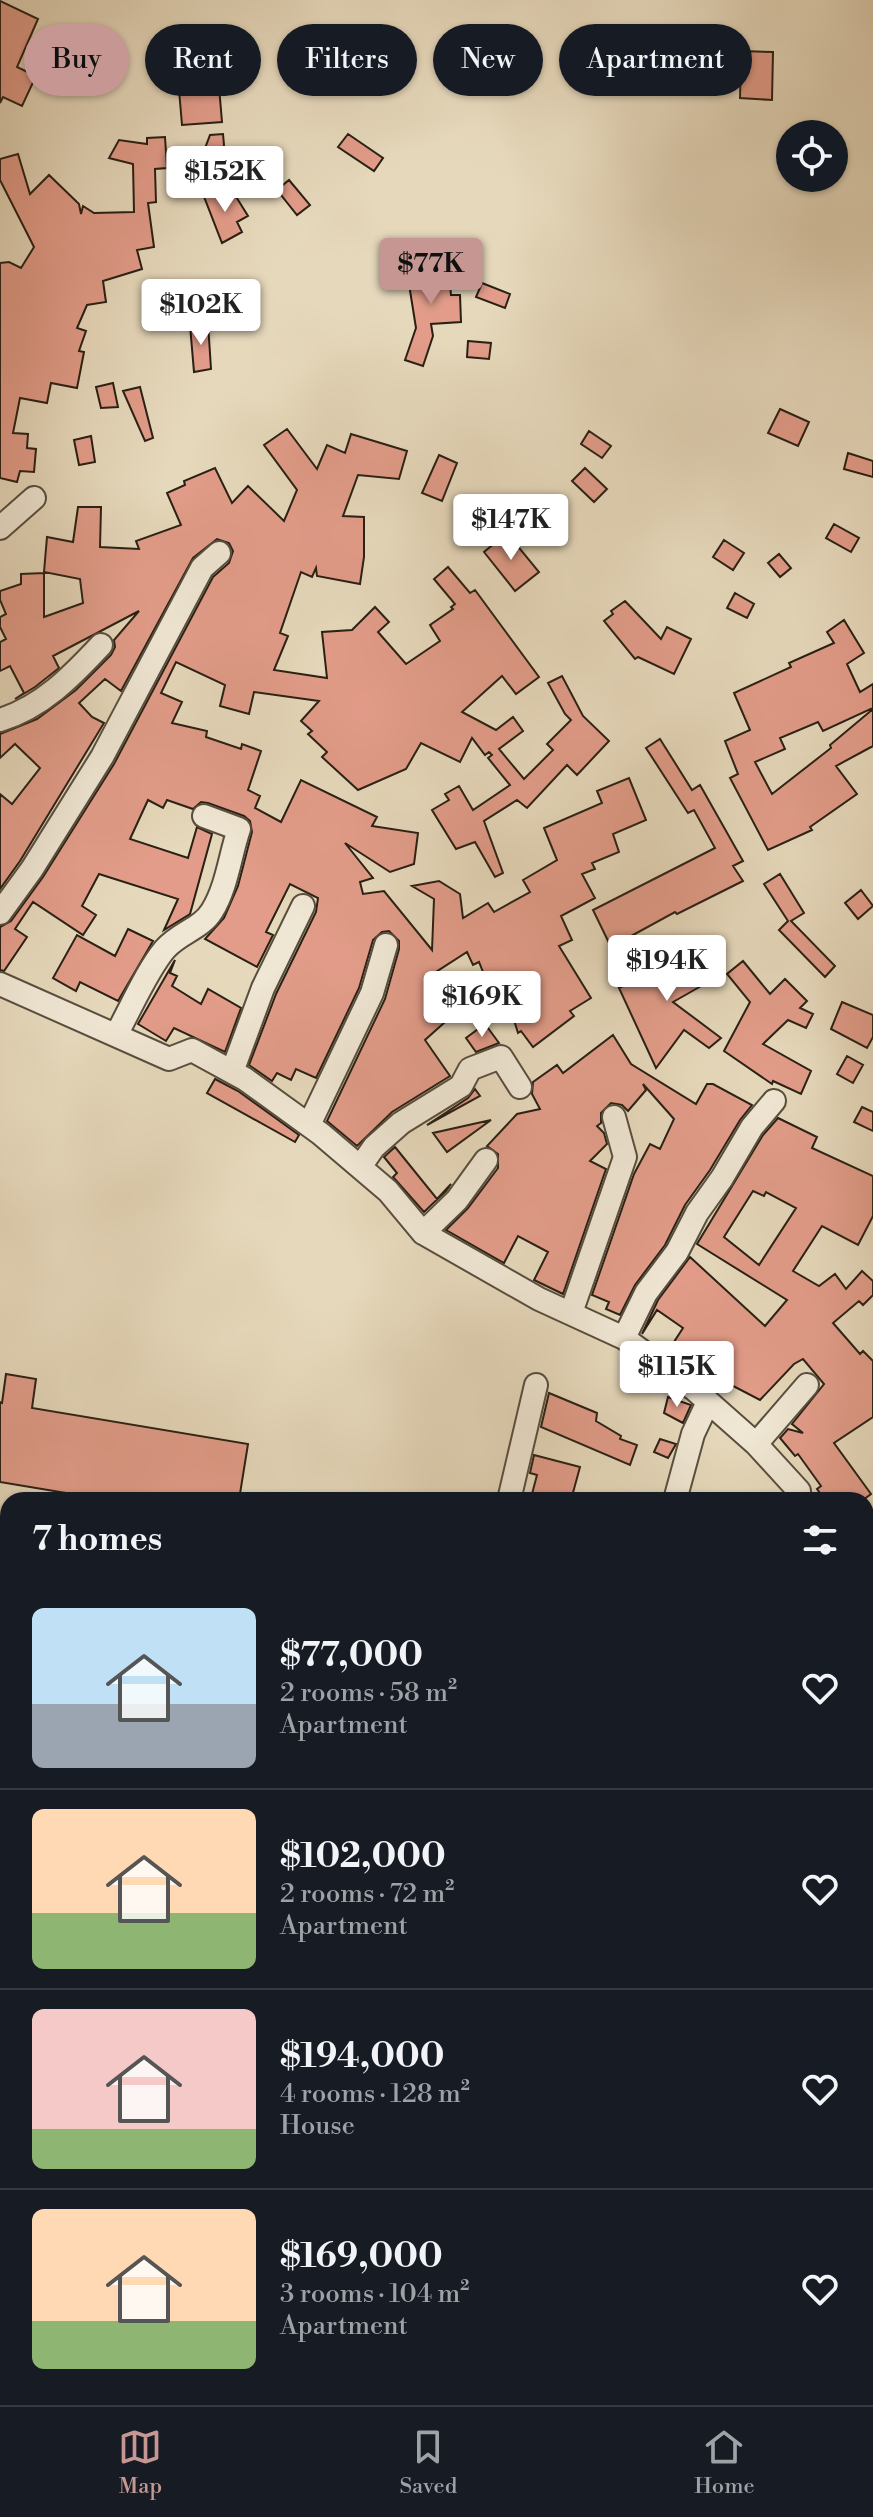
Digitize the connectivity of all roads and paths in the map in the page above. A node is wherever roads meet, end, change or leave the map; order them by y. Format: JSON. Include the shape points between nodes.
{"nodes":[{"id":1,"x":34,"y":498,"type":"dead end"},
{"id":2,"x":0,"y":528,"type":"edge"},
{"id":3,"x":219,"y":553,"type":"dead end"},
{"id":4,"x":101,"y":645,"type":"dead end"},
{"id":5,"x":0,"y":720,"type":"edge"},
{"id":6,"x":204,"y":816,"type":"dead end"},
{"id":7,"x":303,"y":906,"type":"dead end"},
{"id":8,"x":0,"y":913,"type":"edge"},
{"id":9,"x":386,"y":945,"type":"dead end"},
{"id":10,"x":0,"y":984,"type":"edge"},
{"id":11,"x":116,"y":1035,"type":"junction"},
{"id":12,"x":232,"y":1072,"type":"junction"},
{"id":13,"x":520,"y":1087,"type":"dead end"},
{"id":14,"x":774,"y":1101,"type":"dead end"},
{"id":15,"x":614,"y":1117,"type":"dead end"},
{"id":16,"x":309,"y":1125,"type":"junction"},
{"id":17,"x":486,"y":1160,"type":"dead end"},
{"id":18,"x":360,"y":1167,"type":"junction"},
{"id":19,"x":423,"y":1233,"type":"junction"},
{"id":20,"x":571,"y":1313,"type":"junction"},
{"id":21,"x":624,"y":1338,"type":"junction"},
{"id":22,"x":536,"y":1385,"type":"dead end"},
{"id":23,"x":807,"y":1385,"type":"dead end"},
{"id":24,"x":708,"y":1402,"type":"junction"},
{"id":25,"x":756,"y":1444,"type":"junction"},
{"id":26,"x":511,"y":1492,"type":"edge"},
{"id":27,"x":677,"y":1492,"type":"edge"},
{"id":28,"x":799,"y":1492,"type":"edge"}],
"edges":[{"from":1,"to":2,"type":"street"},
{"from":3,"to":8,"type":"street","via":[[202,568],[102,757]]},
{"from":4,"to":5,"type":"street","via":[[42,700],[22,714]]},
{"from":6,"to":11,"type":"street","via":[[239,829],[221,892],[212,913],[162,952]]},
{"from":7,"to":12,"type":"street","via":[[263,988]]},
{"from":9,"to":16,"type":"street","via":[[372,993]]},
{"from":10,"to":11,"type":"street"},
{"from":11,"to":12,"type":"street","via":[[169,1059],[192,1050]]},
{"from":12,"to":16,"type":"street"},
{"from":13,"to":18,"type":"street","via":[[501,1057],[470,1069],[461,1086],[401,1123]]},
{"from":14,"to":21,"type":"street","via":[[646,1293]]},
{"from":15,"to":20,"type":"street","via":[[625,1157]]},
{"from":16,"to":18,"type":"street"},
{"from":17,"to":19,"type":"street","via":[[457,1200]]},
{"from":18,"to":19,"type":"street"},
{"from":19,"to":20,"type":"street"},
{"from":20,"to":21,"type":"street"},
{"from":21,"to":24,"type":"street"},
{"from":22,"to":26,"type":"street"},
{"from":23,"to":25,"type":"street"},
{"from":24,"to":25,"type":"street"},
{"from":24,"to":27,"type":"street"},
{"from":25,"to":28,"type":"street"}]}
